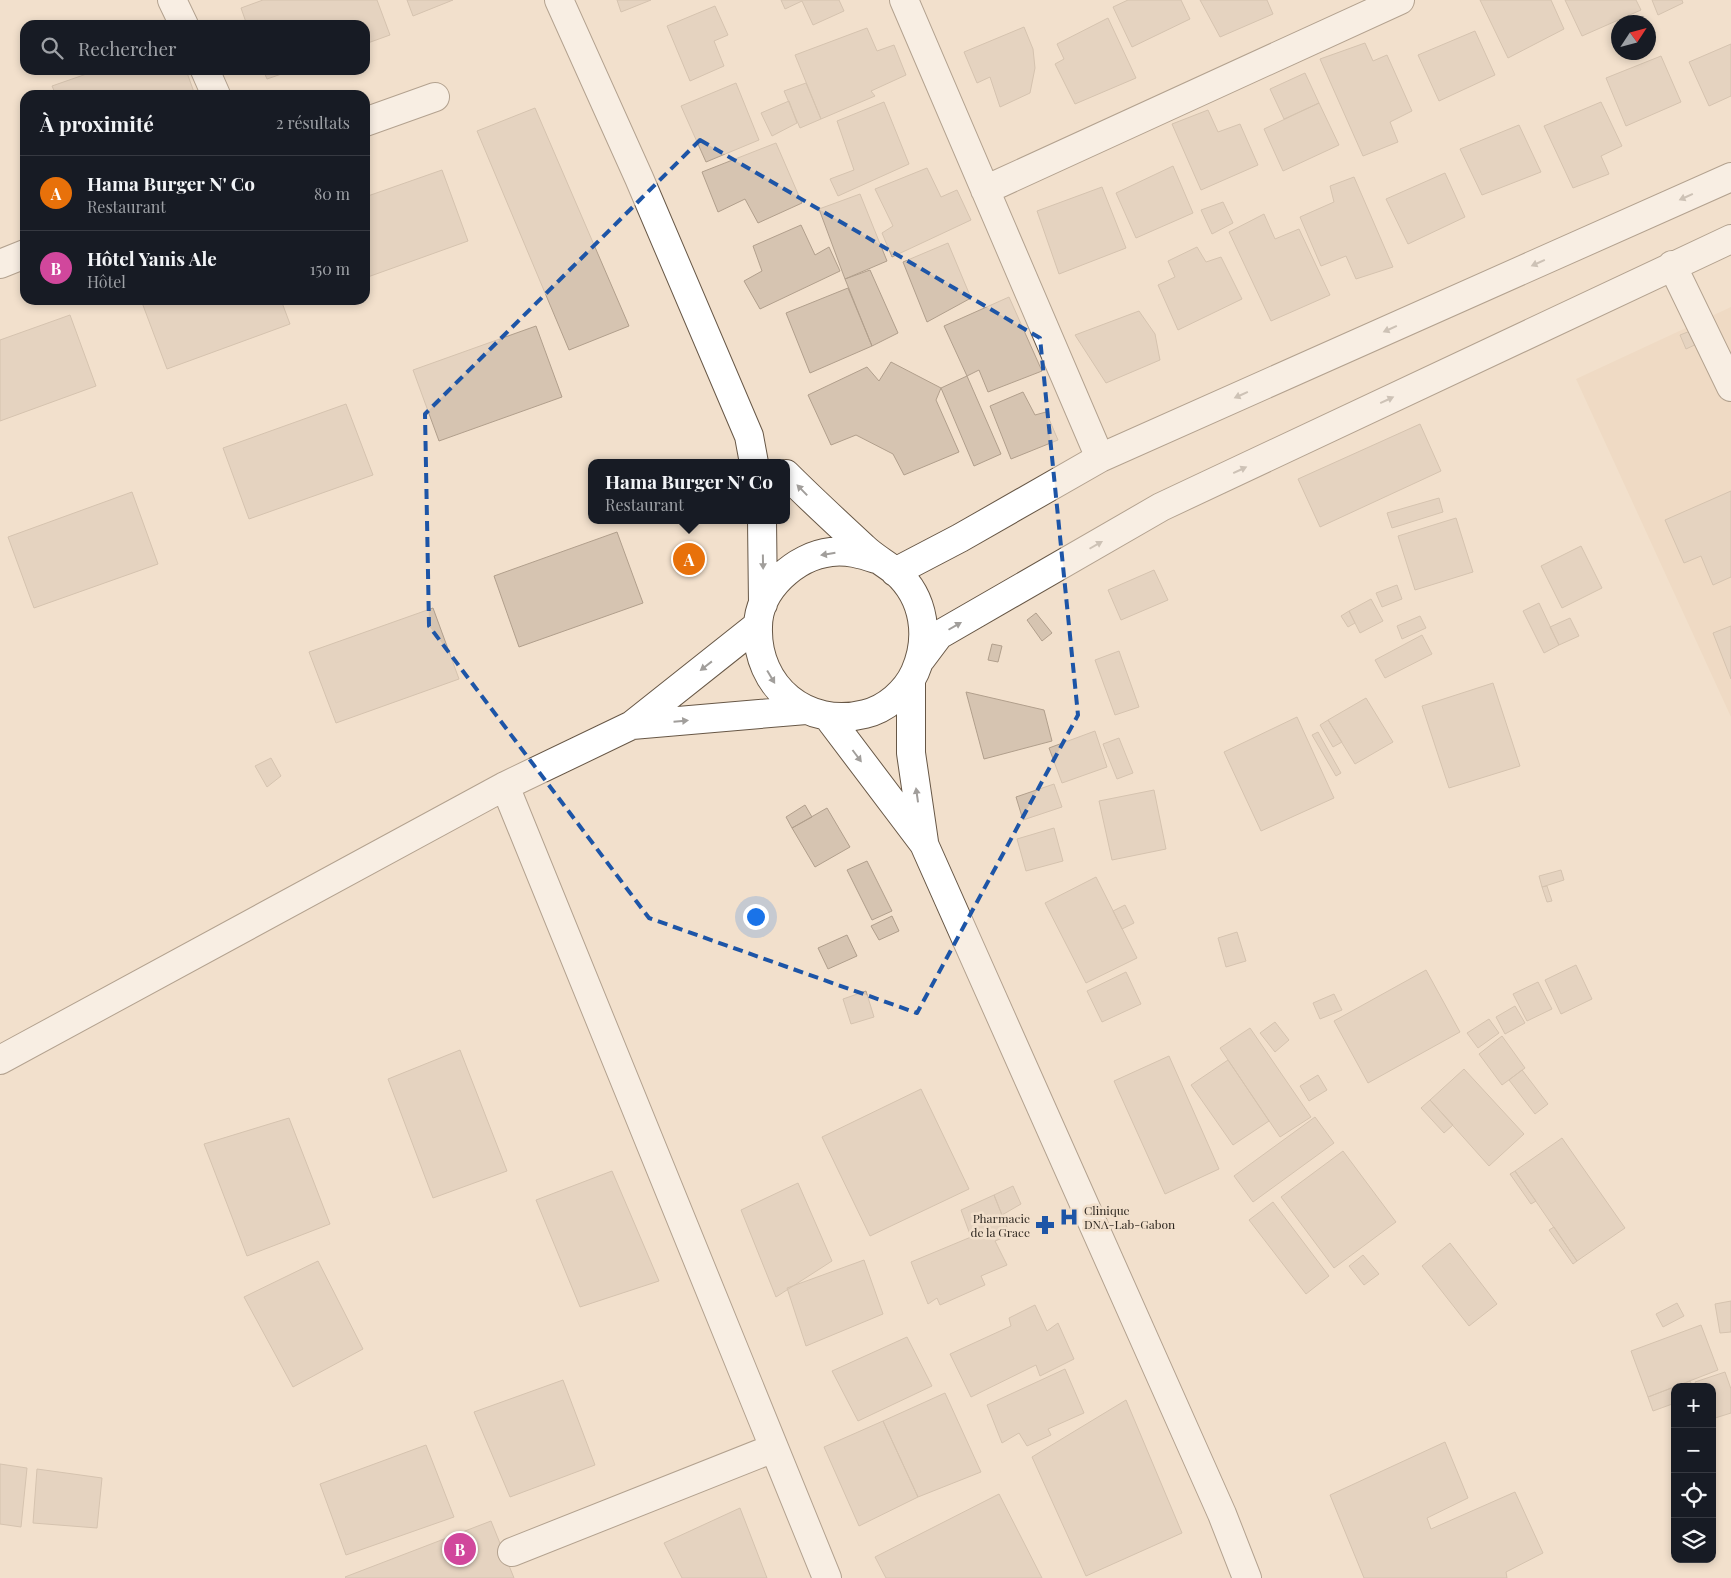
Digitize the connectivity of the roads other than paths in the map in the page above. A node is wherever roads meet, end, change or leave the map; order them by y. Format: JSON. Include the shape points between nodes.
{"nodes":[{"id":1,"x":172,"y":0,"type":"edge"},
{"id":2,"x":558,"y":0,"type":"edge"},
{"id":3,"x":904,"y":0,"type":"edge"},
{"id":4,"x":1400,"y":0,"type":"edge"},
{"id":5,"x":182,"y":20,"type":"edge"},
{"id":6,"x":207,"y":75,"type":"edge"},
{"id":7,"x":214,"y":90,"type":"edge"},
{"id":8,"x":435,"y":97,"type":"dead end"},
{"id":9,"x":370,"y":120,"type":"edge"},
{"id":10,"x":1731,"y":177,"type":"edge"},
{"id":11,"x":986,"y":190,"type":"junction"},
{"id":12,"x":1731,"y":239,"type":"edge"},
{"id":13,"x":20,"y":256,"type":"edge"},
{"id":14,"x":0,"y":264,"type":"edge"},
{"id":15,"x":1672,"y":265,"type":"junction"},
{"id":16,"x":1731,"y":387,"type":"edge"},
{"id":17,"x":749,"y":436,"type":"junction"},
{"id":18,"x":1100,"y":458,"type":"junction"},
{"id":19,"x":753,"y":459,"type":"edge"},
{"id":20,"x":772,"y":459,"type":"edge"},
{"id":21,"x":790,"y":478,"type":"edge"},
{"id":22,"x":762,"y":524,"type":"edge"},
{"id":23,"x":886,"y":566,"type":"junction"},
{"id":24,"x":760,"y":614,"type":"junction"},
{"id":25,"x":916,"y":670,"type":"junction"},
{"id":26,"x":817,"y":714,"type":"junction"},
{"id":27,"x":632,"y":725,"type":"junction"},
{"id":28,"x":504,"y":786,"type":"junction"},
{"id":29,"x":924,"y":844,"type":"junction"},
{"id":30,"x":0,"y":1060,"type":"edge"},
{"id":31,"x":774,"y":1448,"type":"junction"},
{"id":32,"x":512,"y":1552,"type":"dead end"},
{"id":33,"x":828,"y":1578,"type":"edge"},
{"id":34,"x":1247,"y":1578,"type":"edge"}],
"edges":[{"from":1,"to":5,"type":"street"},
{"from":2,"to":17,"type":"street","via":[[639,178]]},
{"from":3,"to":11,"type":"street"},
{"from":4,"to":11,"type":"street"},
{"from":6,"to":7,"type":"street"},
{"from":8,"to":9,"type":"street"},
{"from":10,"to":18,"type":"street","one_way":true},
{"from":11,"to":18,"type":"street"},
{"from":12,"to":15,"type":"street"},
{"from":13,"to":14,"type":"street"},
{"from":15,"to":16,"type":"street"},
{"from":25,"to":15,"type":"street","one_way":true,"via":[[939,635],[1161,507]]},
{"from":17,"to":19,"type":"street"},
{"from":17,"to":20,"type":"street"},
{"from":18,"to":23,"type":"street","via":[[960,538]]},
{"from":23,"to":21,"type":"street","one_way":true},
{"from":22,"to":24,"type":"street","one_way":true},
{"from":23,"to":24,"type":"street","one_way":true,"via":[[854,552],[831,552],[809,558],[774,584]]},
{"from":23,"to":25,"type":"street","via":[[911,590],[921,612],[924,635]]},
{"from":24,"to":26,"type":"street","one_way":true,"via":[[760,651],[770,677],[787,698]]},
{"from":24,"to":27,"type":"street","one_way":true},
{"from":25,"to":26,"type":"street","via":[[894,700],[873,712],[851,718]]},
{"from":29,"to":25,"type":"street","one_way":true,"via":[[912,754]]},
{"from":27,"to":26,"type":"street","one_way":true},
{"from":26,"to":29,"type":"street","one_way":true},
{"from":27,"to":28,"type":"street"},
{"from":28,"to":30,"type":"street"},
{"from":28,"to":31,"type":"street"},
{"from":29,"to":34,"type":"street","via":[[1222,1514]]},
{"from":31,"to":32,"type":"street"},
{"from":31,"to":33,"type":"street"}]}
